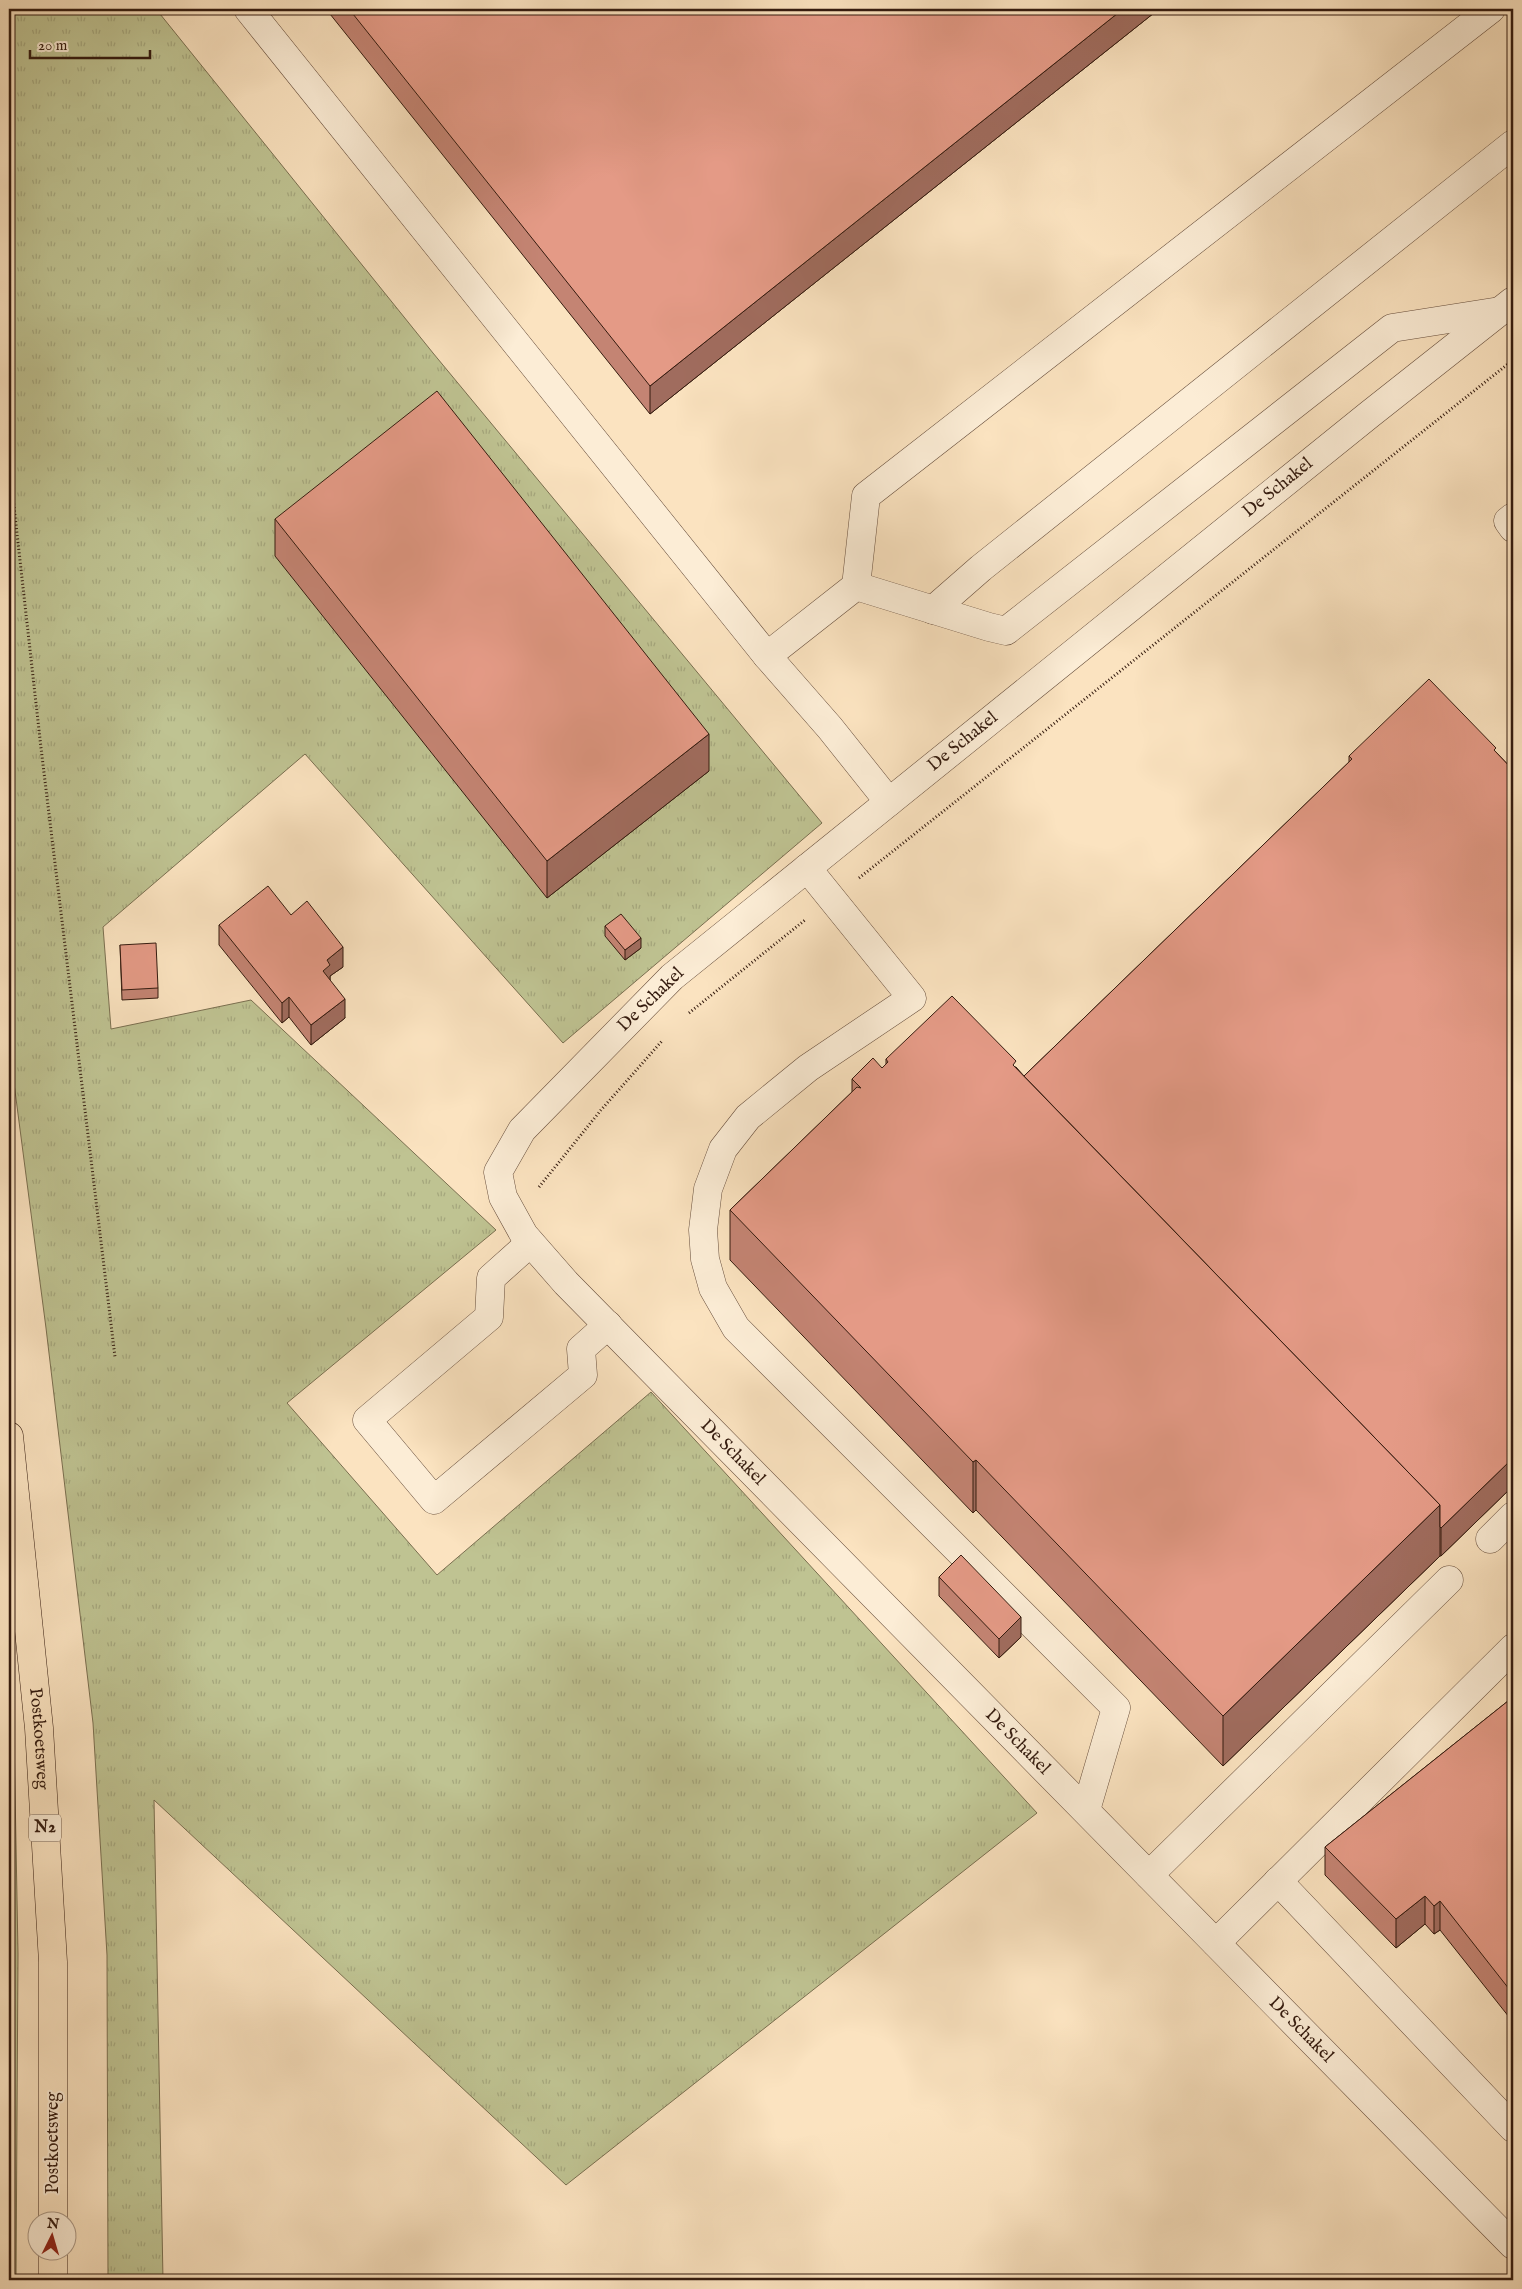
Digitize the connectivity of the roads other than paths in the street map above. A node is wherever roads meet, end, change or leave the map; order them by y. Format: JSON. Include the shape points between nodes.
{"nodes":[{"id":1,"x":248,"y":9,"type":"edge"},
{"id":2,"x":1491,"y":9,"type":"edge"},
{"id":3,"x":1513,"y":144,"type":"edge"},
{"id":4,"x":1507,"y":306,"type":"edge"},
{"id":5,"x":1513,"y":517,"type":"edge"},
{"id":6,"x":1513,"y":528,"type":"edge"},
{"id":7,"x":856,"y":586,"type":"junction"},
{"id":8,"x":932,"y":610,"type":"junction"},
{"id":9,"x":767,"y":656,"type":"junction"},
{"id":10,"x":888,"y":802,"type":"junction"},
{"id":11,"x":807,"y":868,"type":"junction"},
{"id":12,"x":527,"y":1239,"type":"junction"},
{"id":13,"x":608,"y":1325,"type":"junction"},
{"id":14,"x":9,"y":1436,"type":"edge"},
{"id":15,"x":1513,"y":1516,"type":"edge"},
{"id":16,"x":1490,"y":1539,"type":"dead end"},
{"id":17,"x":1450,"y":1580,"type":"dead end"},
{"id":18,"x":1513,"y":1648,"type":"edge"},
{"id":19,"x":1086,"y":1810,"type":"junction"},
{"id":20,"x":1149,"y":1875,"type":"junction"},
{"id":21,"x":1278,"y":1881,"type":"junction"},
{"id":22,"x":1216,"y":1943,"type":"junction"},
{"id":23,"x":1513,"y":2128,"type":"edge"},
{"id":24,"x":53,"y":2212,"type":"edge"},
{"id":25,"x":1513,"y":2245,"type":"edge"},
{"id":26,"x":53,"y":2262,"type":"edge"},
{"id":27,"x":53,"y":2280,"type":"edge"}],
"edges":[{"from":1,"to":9,"type":"street"},
{"from":2,"to":7,"type":"street","via":[[866,496]]},
{"from":3,"to":8,"type":"street"},
{"from":4,"to":8,"type":"street","via":[[1392,328],[1006,631]]},
{"from":4,"to":10,"type":"street","name":"De Schakel"},
{"from":5,"to":6,"type":"street","via":[[1508,521]]},
{"from":7,"to":8,"type":"street"},
{"from":7,"to":9,"type":"street"},
{"from":9,"to":10,"type":"street","via":[[830,728]]},
{"from":10,"to":11,"type":"street","name":"De Schakel"},
{"from":11,"to":12,"type":"street","name":"De Schakel","via":[[672,977],[522,1130],[498,1172],[503,1198]]},
{"from":11,"to":19,"type":"street","via":[[912,998],[808,1068],[755,1110],[723,1149],[708,1189],[703,1230],[705,1259],[713,1288],[736,1328],[1116,1708]]},
{"from":12,"to":13,"type":"street","name":"De Schakel"},
{"from":12,"to":13,"type":"street","via":[[492,1278],[489,1317],[367,1420],[434,1500],[583,1375],[580,1349]]},
{"from":13,"to":19,"type":"street","name":"De Schakel"},
{"from":14,"to":24,"type":"highway","name":"Postkoetsweg","number":"N2","via":[[39,1728],[52,1952]]},
{"from":15,"to":16,"type":"street"},
{"from":17,"to":20,"type":"street"},
{"from":18,"to":21,"type":"street"},
{"from":19,"to":20,"type":"street","name":"De Schakel"},
{"from":20,"to":22,"type":"street","name":"De Schakel"},
{"from":21,"to":22,"type":"street"},
{"from":21,"to":23,"type":"street"},
{"from":22,"to":25,"type":"street","name":"De Schakel"},
{"from":26,"to":27,"type":"highway"}]}
